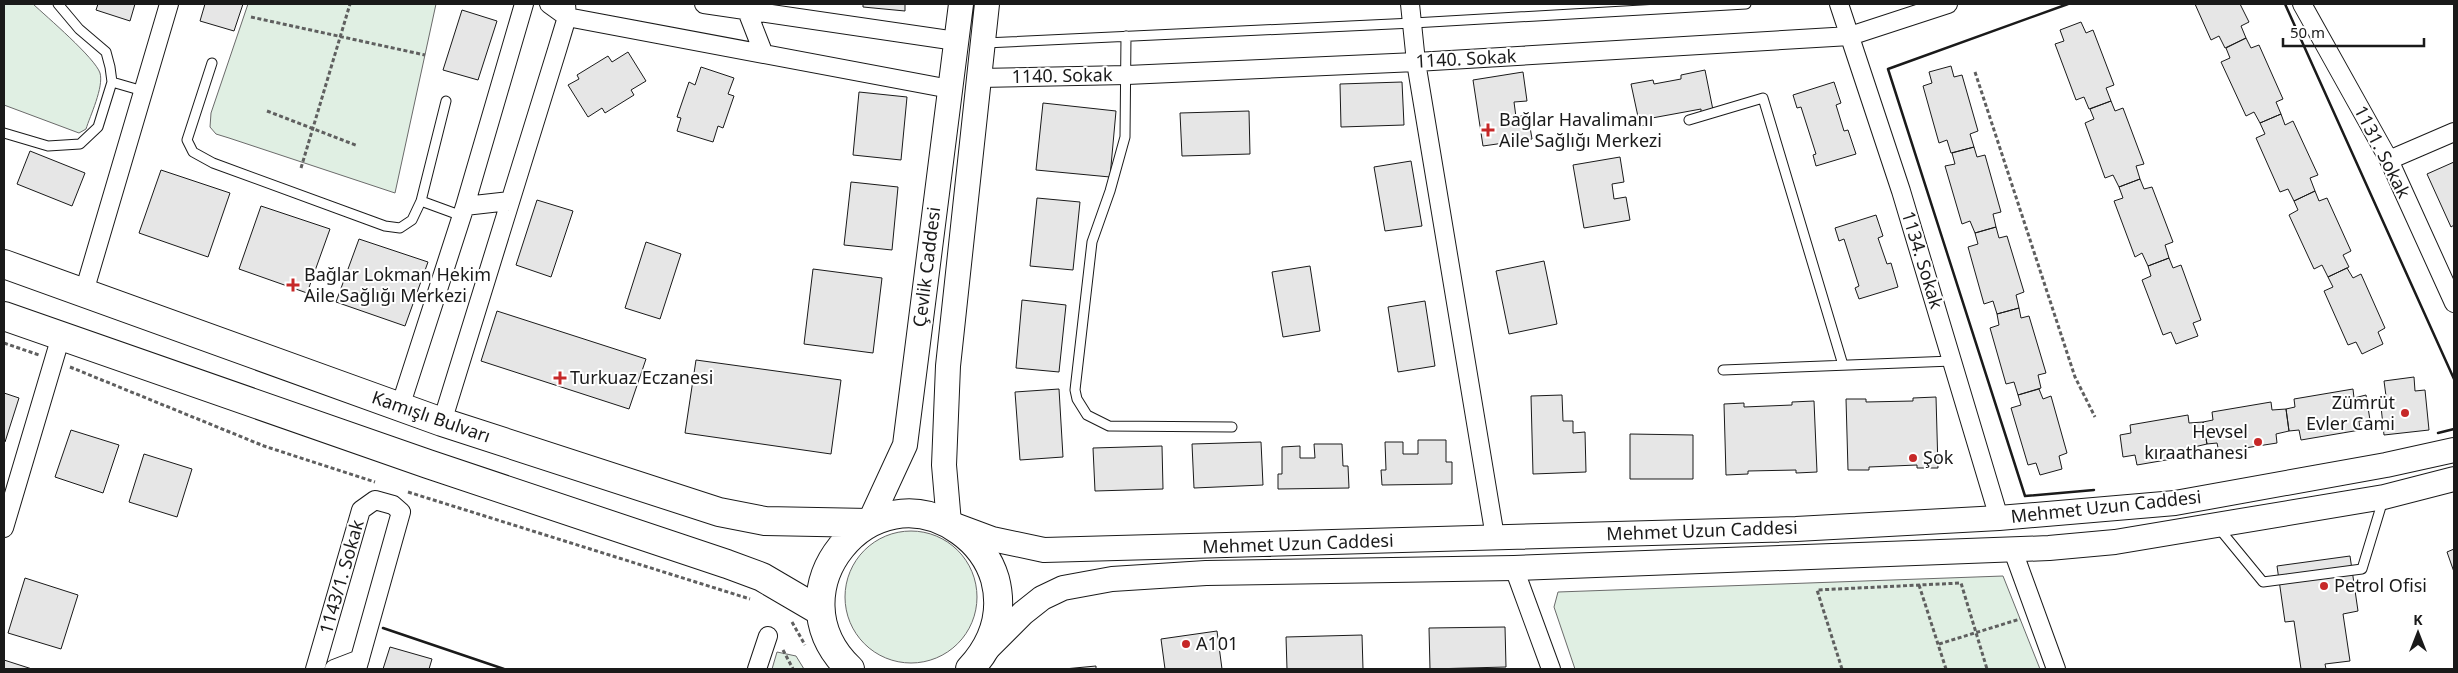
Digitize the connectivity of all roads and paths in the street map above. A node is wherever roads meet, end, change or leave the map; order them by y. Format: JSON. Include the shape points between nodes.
{"nodes":[{"id":1,"x":58,"y":4,"type":"edge"},
{"id":2,"x":169,"y":4,"type":"edge"},
{"id":3,"x":350,"y":4,"type":"edge"},
{"id":4,"x":524,"y":4,"type":"edge"},
{"id":5,"x":549,"y":4,"type":"edge"},
{"id":6,"x":704,"y":4,"type":"edge"},
{"id":7,"x":961,"y":4,"type":"edge"},
{"id":8,"x":987,"y":4,"type":"edge"},
{"id":9,"x":1410,"y":4,"type":"edge"},
{"id":10,"x":1746,"y":4,"type":"edge"},
{"id":11,"x":1840,"y":4,"type":"edge"},
{"id":12,"x":1948,"y":4,"type":"edge"},
{"id":13,"x":2302,"y":4,"type":"edge"},
{"id":14,"x":567,"y":10,"type":"edge"},
{"id":15,"x":747,"y":11,"type":"junction"},
{"id":16,"x":251,"y":17,"type":"dead end"},
{"id":17,"x":1413,"y":23,"type":"junction"},
{"id":18,"x":340,"y":36,"type":"junction"},
{"id":19,"x":1126,"y":36,"type":"junction"},
{"id":20,"x":1850,"y":36,"type":"junction"},
{"id":21,"x":956,"y":41,"type":"junction"},
{"id":22,"x":983,"y":43,"type":"junction"},
{"id":23,"x":763,"y":52,"type":"junction"},
{"id":24,"x":424,"y":55,"type":"dead end"},
{"id":25,"x":1416,"y":62,"type":"junction"},
{"id":26,"x":212,"y":63,"type":"dead end"},
{"id":27,"x":1975,"y":72,"type":"dead end"},
{"id":28,"x":1127,"y":74,"type":"junction"},
{"id":29,"x":979,"y":78,"type":"junction"},
{"id":30,"x":112,"y":82,"type":"junction"},
{"id":31,"x":950,"y":89,"type":"junction"},
{"id":32,"x":143,"y":92,"type":"junction"},
{"id":33,"x":446,"y":100,"type":"dead end"},
{"id":34,"x":267,"y":111,"type":"dead end"},
{"id":35,"x":1689,"y":120,"type":"dead end"},
{"id":36,"x":312,"y":129,"type":"junction"},
{"id":37,"x":4,"y":132,"type":"edge"},
{"id":38,"x":2454,"y":132,"type":"edge"},
{"id":39,"x":358,"y":146,"type":"dead end"},
{"id":40,"x":2389,"y":160,"type":"junction"},
{"id":41,"x":301,"y":168,"type":"dead end"},
{"id":42,"x":421,"y":201,"type":"junction"},
{"id":43,"x":510,"y":201,"type":"junction"},
{"id":44,"x":463,"y":211,"type":"junction"},
{"id":45,"x":4,"y":264,"type":"edge"},
{"id":46,"x":84,"y":292,"type":"junction"},
{"id":47,"x":2454,"y":304,"type":"edge"},
{"id":48,"x":4,"y":316,"type":"edge"},
{"id":49,"x":4,"y":343,"type":"edge"},
{"id":50,"x":57,"y":348,"type":"junction"},
{"id":51,"x":1952,"y":360,"type":"junction"},
{"id":52,"x":1843,"y":365,"type":"junction"},
{"id":53,"x":1723,"y":370,"type":"dead end"},
{"id":54,"x":400,"y":407,"type":"junction"},
{"id":55,"x":2095,"y":417,"type":"dead end"},
{"id":56,"x":442,"y":422,"type":"junction"},
{"id":57,"x":1232,"y":427,"type":"dead end"},
{"id":58,"x":2454,"y":450,"type":"edge"},
{"id":59,"x":2454,"y":479,"type":"edge"},
{"id":60,"x":385,"y":485,"type":"dead end"},
{"id":61,"x":403,"y":491,"type":"dead end"},
{"id":62,"x":2384,"y":497,"type":"junction"},
{"id":63,"x":2000,"y":518,"type":"junction"},
{"id":64,"x":949,"y":522,"type":"junction"},
{"id":65,"x":869,"y":523,"type":"junction"},
{"id":66,"x":2216,"y":524,"type":"junction"},
{"id":67,"x":4,"y":528,"type":"edge"},
{"id":68,"x":1495,"y":537,"type":"junction"},
{"id":69,"x":2012,"y":548,"type":"junction"},
{"id":70,"x":1514,"y":568,"type":"junction"},
{"id":71,"x":1919,"y":585,"type":"junction"},
{"id":72,"x":757,"y":601,"type":"dead end"},
{"id":73,"x":820,"y":611,"type":"junction"},
{"id":74,"x":2035,"y":614,"type":"junction"},
{"id":75,"x":791,"y":619,"type":"dead end"},
{"id":76,"x":1976,"y":633,"type":"junction"},
{"id":77,"x":768,"y":636,"type":"dead end"},
{"id":78,"x":1939,"y":644,"type":"junction"},
{"id":79,"x":809,"y":652,"type":"dead end"},
{"id":80,"x":979,"y":663,"type":"edge"},
{"id":81,"x":359,"y":664,"type":"edge"},
{"id":82,"x":315,"y":669,"type":"edge"},
{"id":83,"x":334,"y":669,"type":"edge"},
{"id":84,"x":757,"y":669,"type":"edge"},
{"id":85,"x":850,"y":669,"type":"edge"},
{"id":86,"x":1552,"y":669,"type":"edge"},
{"id":87,"x":1842,"y":669,"type":"edge"},
{"id":88,"x":1946,"y":669,"type":"edge"},
{"id":89,"x":1987,"y":669,"type":"edge"},
{"id":90,"x":2056,"y":669,"type":"edge"}],
"edges":[{"from":1,"to":30,"type":"lane","via":[[79,29],[106,52]]},
{"from":2,"to":32,"type":"street"},
{"from":3,"to":18,"type":"path"},
{"from":4,"to":44,"type":"street"},
{"from":5,"to":14,"type":"street"},
{"from":6,"to":15,"type":"street"},
{"from":7,"to":21,"type":"main road","name":"Çevlik Caddesi"},
{"from":8,"to":22,"type":"main road","name":"Çevlik Caddesi"},
{"from":9,"to":17,"type":"street"},
{"from":10,"to":17,"type":"lane"},
{"from":11,"to":20,"type":"street","name":"1134. Sokak"},
{"from":12,"to":20,"type":"street","name":"1140. Sokak"},
{"from":13,"to":40,"type":"street","name":"1131. Sokak"},
{"from":14,"to":23,"type":"street"},
{"from":14,"to":43,"type":"street"},
{"from":15,"to":21,"type":"street"},
{"from":15,"to":23,"type":"street"},
{"from":16,"to":18,"type":"path"},
{"from":17,"to":19,"type":"lane"},
{"from":17,"to":25,"type":"street"},
{"from":18,"to":24,"type":"path"},
{"from":18,"to":36,"type":"path"},
{"from":19,"to":22,"type":"lane"},
{"from":19,"to":28,"type":"lane"},
{"from":20,"to":25,"type":"street","name":"1140. Sokak"},
{"from":20,"to":51,"type":"street","name":"1134. Sokak","via":[[1902,191]]},
{"from":21,"to":31,"type":"main road","name":"Çevlik Caddesi"},
{"from":22,"to":29,"type":"main road","name":"Çevlik Caddesi"},
{"from":23,"to":31,"type":"street"},
{"from":25,"to":28,"type":"street","name":"1140. Sokak"},
{"from":25,"to":68,"type":"street"},
{"from":26,"to":42,"type":"lane","via":[[187,140],[193,152],[213,163],[384,226],[400,228],[412,220]]},
{"from":27,"to":55,"type":"path","via":[[2075,377]]},
{"from":28,"to":29,"type":"street","name":"1140. Sokak"},
{"from":28,"to":57,"type":"lane","via":[[1126,137],[1092,242],[1076,390],[1078,399],[1087,415],[1109,426]]},
{"from":29,"to":64,"type":"main road","name":"Çevlik Caddesi","via":[[948,366],[944,465]]},
{"from":30,"to":32,"type":"lane"},
{"from":30,"to":37,"type":"lane","via":[[98,127],[80,144],[48,146]]},
{"from":31,"to":65,"type":"main road","name":"Çevlik Caddesi","via":[[905,445]]},
{"from":32,"to":46,"type":"street"},
{"from":33,"to":42,"type":"lane"},
{"from":34,"to":36,"type":"path"},
{"from":35,"to":52,"type":"lane","via":[[1763,98]]},
{"from":36,"to":39,"type":"path"},
{"from":36,"to":41,"type":"path"},
{"from":38,"to":40,"type":"street"},
{"from":40,"to":47,"type":"street","name":"1131. Sokak"},
{"from":42,"to":44,"type":"lane"},
{"from":43,"to":44,"type":"street"},
{"from":43,"to":56,"type":"street"},
{"from":44,"to":54,"type":"street"},
{"from":45,"to":46,"type":"highway","name":"Kamışlı Bulvarı"},
{"from":46,"to":54,"type":"highway","name":"Kamışlı Bulvarı"},
{"from":48,"to":50,"type":"highway"},
{"from":49,"to":50,"type":"path"},
{"from":50,"to":60,"type":"path","via":[[264,446]]},
{"from":50,"to":67,"type":"street"},
{"from":50,"to":73,"type":"highway","via":[[418,461],[727,564],[762,577]]},
{"from":51,"to":52,"type":"lane"},
{"from":51,"to":63,"type":"street","name":"1134. Sokak"},
{"from":52,"to":53,"type":"lane"},
{"from":54,"to":56,"type":"highway","name":"Kamışlı Bulvarı"},
{"from":56,"to":65,"type":"highway","name":"Kamışlı Bulvarı","via":[[719,512],[765,521]]},
{"from":58,"to":63,"type":"main road","name":"Mehmet Uzun Caddesi","via":[[2175,503]]},
{"from":59,"to":62,"type":"main road"},
{"from":61,"to":72,"type":"path"},
{"from":62,"to":66,"type":"main road"},
{"from":62,"to":66,"type":"lane","via":[[2362,569],[2263,582]]},
{"from":63,"to":68,"type":"main road","name":"Mehmet Uzun Caddesi","via":[[1796,529]]},
{"from":64,"to":65,"type":"highway","via":[[909,513]]},
{"from":64,"to":68,"type":"main road","name":"Mehmet Uzun Caddesi","via":[[992,540],[1044,550]]},
{"from":64,"to":80,"type":"highway","via":[[973,540],[990,564],[999,593],[997,623]]},
{"from":65,"to":73,"type":"highway","via":[[847,538],[831,560],[821,585]]},
{"from":66,"to":69,"type":"main road","via":[[2115,542]]},
{"from":69,"to":70,"type":"main road"},
{"from":69,"to":74,"type":"street"},
{"from":70,"to":80,"type":"main road","via":[[1206,573],[1112,579],[1063,588],[1042,598],[1023,613]]},
{"from":70,"to":86,"type":"street"},
{"from":71,"to":76,"type":"path","via":[[1961,583]]},
{"from":71,"to":78,"type":"path"},
{"from":71,"to":87,"type":"path","via":[[1817,590]]},
{"from":73,"to":85,"type":"highway","via":[[826,636],[838,658]]},
{"from":74,"to":76,"type":"path"},
{"from":74,"to":90,"type":"street"},
{"from":75,"to":79,"type":"path"},
{"from":76,"to":78,"type":"path"},
{"from":76,"to":89,"type":"path"},
{"from":77,"to":84,"type":"street"},
{"from":78,"to":88,"type":"path"},
{"from":81,"to":82,"type":"street","name":"1143/1. Sokak","via":[[401,512],[394,505],[374,500],[361,510]]},
{"from":81,"to":83,"type":"street"}]}
